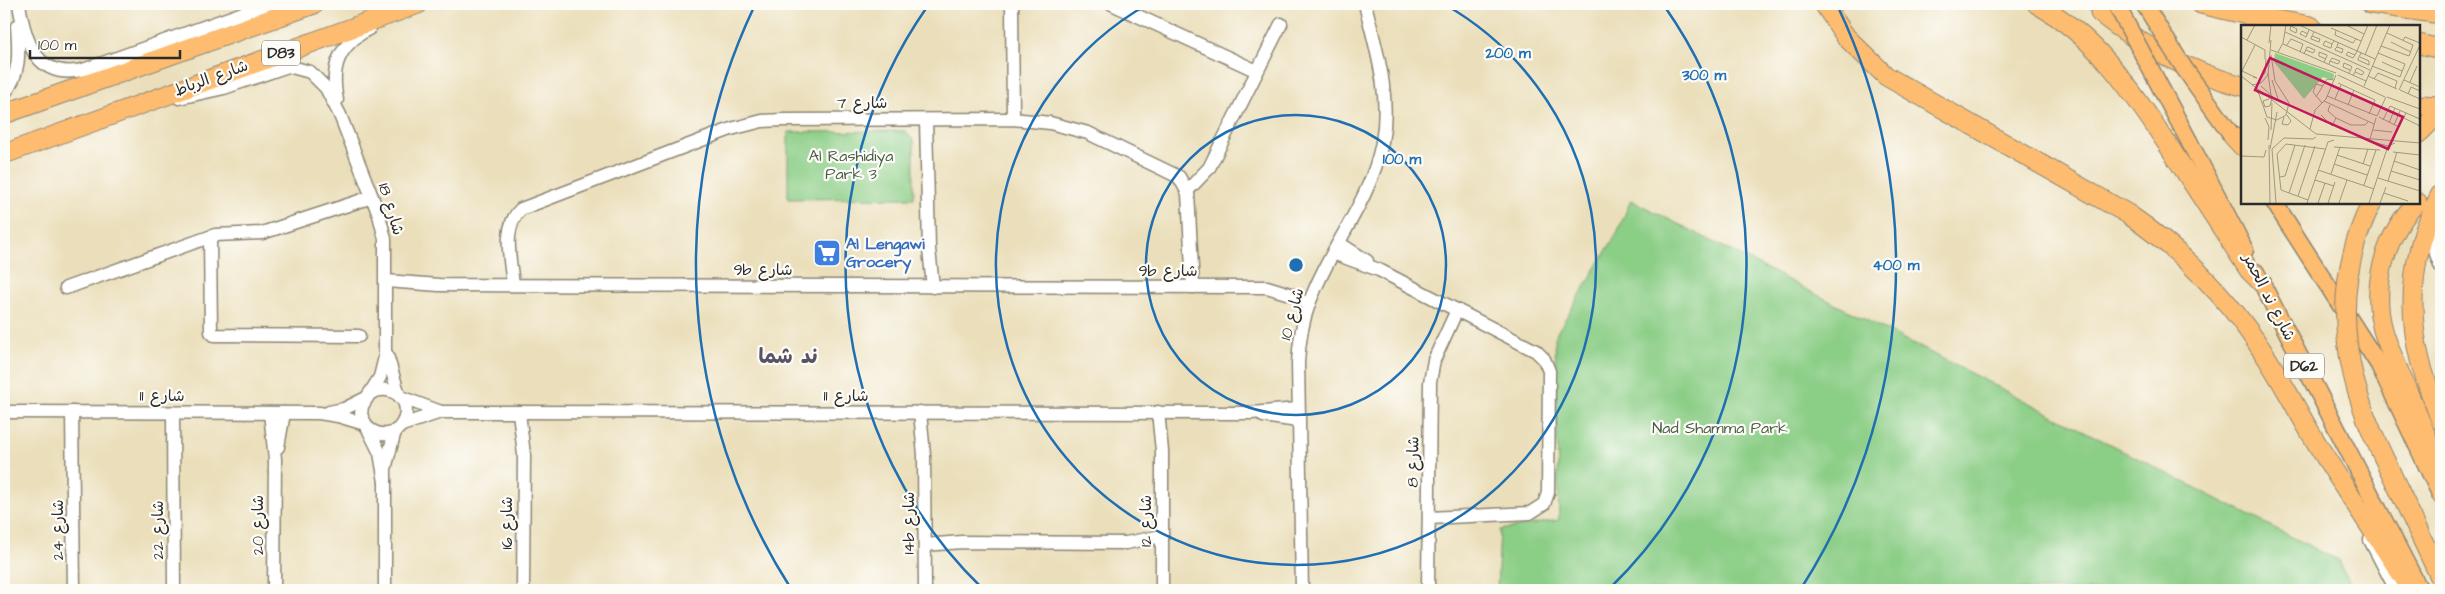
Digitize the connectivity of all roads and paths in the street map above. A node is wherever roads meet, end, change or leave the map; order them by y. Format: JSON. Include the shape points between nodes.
{"nodes":[{"id":1,"x":15,"y":4,"type":"edge"},
{"id":2,"x":19,"y":4,"type":"edge"},
{"id":3,"x":268,"y":4,"type":"edge"},
{"id":4,"x":314,"y":4,"type":"edge"},
{"id":5,"x":1012,"y":4,"type":"edge"},
{"id":6,"x":1112,"y":4,"type":"edge"},
{"id":7,"x":1365,"y":4,"type":"edge"},
{"id":8,"x":1824,"y":4,"type":"edge"},
{"id":9,"x":2037,"y":4,"type":"edge"},
{"id":10,"x":2144,"y":4,"type":"edge"},
{"id":11,"x":2201,"y":4,"type":"edge"},
{"id":12,"x":2371,"y":4,"type":"edge"},
{"id":13,"x":411,"y":6,"type":"edge"},
{"id":14,"x":2108,"y":8,"type":"edge"},
{"id":15,"x":2441,"y":14,"type":"edge"},
{"id":16,"x":2252,"y":16,"type":"junction"},
{"id":17,"x":1281,"y":24,"type":"dead end"},
{"id":18,"x":2275,"y":25,"type":"edge"},
{"id":19,"x":2305,"y":25,"type":"edge"},
{"id":20,"x":2420,"y":44,"type":"edge"},
{"id":21,"x":2441,"y":49,"type":"edge"},
{"id":22,"x":1258,"y":71,"type":"junction"},
{"id":23,"x":2241,"y":86,"type":"edge"},
{"id":24,"x":4,"y":94,"type":"edge"},
{"id":25,"x":144,"y":102,"type":"junction"},
{"id":26,"x":2420,"y":105,"type":"edge"},
{"id":27,"x":2441,"y":106,"type":"edge"},
{"id":28,"x":2441,"y":111,"type":"edge"},
{"id":29,"x":4,"y":114,"type":"edge"},
{"id":30,"x":340,"y":115,"type":"junction"},
{"id":31,"x":1013,"y":119,"type":"junction"},
{"id":32,"x":930,"y":120,"type":"junction"},
{"id":33,"x":2420,"y":132,"type":"edge"},
{"id":34,"x":2237,"y":140,"type":"edge"},
{"id":35,"x":4,"y":154,"type":"edge"},
{"id":36,"x":2441,"y":183,"type":"edge"},
{"id":37,"x":1184,"y":185,"type":"junction"},
{"id":38,"x":2441,"y":194,"type":"edge"},
{"id":39,"x":372,"y":197,"type":"junction"},
{"id":40,"x":2441,"y":199,"type":"edge"},
{"id":41,"x":2420,"y":200,"type":"edge"},
{"id":42,"x":2275,"y":204,"type":"edge"},
{"id":43,"x":2371,"y":204,"type":"edge"},
{"id":44,"x":2416,"y":204,"type":"edge"},
{"id":45,"x":210,"y":237,"type":"junction"},
{"id":46,"x":1336,"y":248,"type":"junction"},
{"id":47,"x":2441,"y":268,"type":"edge"},
{"id":48,"x":2262,"y":283,"type":"junction"},
{"id":49,"x":386,"y":285,"type":"junction"},
{"id":50,"x":509,"y":285,"type":"junction"},
{"id":51,"x":928,"y":286,"type":"junction"},
{"id":52,"x":1189,"y":287,"type":"junction"},
{"id":53,"x":66,"y":288,"type":"dead end"},
{"id":54,"x":1310,"y":300,"type":"junction"},
{"id":55,"x":1460,"y":312,"type":"junction"},
{"id":56,"x":359,"y":336,"type":"dead end"},
{"id":57,"x":386,"y":348,"type":"junction"},
{"id":58,"x":367,"y":396,"type":"junction"},
{"id":59,"x":400,"y":396,"type":"junction"},
{"id":60,"x":4,"y":412,"type":"edge"},
{"id":61,"x":76,"y":412,"type":"junction"},
{"id":62,"x":441,"y":412,"type":"junction"},
{"id":63,"x":524,"y":412,"type":"junction"},
{"id":64,"x":926,"y":412,"type":"junction"},
{"id":65,"x":1163,"y":412,"type":"junction"},
{"id":66,"x":177,"y":413,"type":"junction"},
{"id":67,"x":270,"y":413,"type":"junction"},
{"id":68,"x":284,"y":413,"type":"junction"},
{"id":69,"x":319,"y":413,"type":"junction"},
{"id":70,"x":1298,"y":415,"type":"junction"},
{"id":71,"x":2441,"y":421,"type":"edge"},
{"id":72,"x":366,"y":426,"type":"junction"},
{"id":73,"x":398,"y":428,"type":"junction"},
{"id":74,"x":275,"y":459,"type":"junction"},
{"id":75,"x":2441,"y":473,"type":"edge"},
{"id":76,"x":385,"y":482,"type":"junction"},
{"id":77,"x":2341,"y":482,"type":"junction"},
{"id":78,"x":2441,"y":496,"type":"edge"},
{"id":79,"x":1429,"y":514,"type":"junction"},
{"id":80,"x":925,"y":541,"type":"junction"},
{"id":81,"x":1162,"y":542,"type":"junction"},
{"id":82,"x":2441,"y":579,"type":"edge"},
{"id":83,"x":74,"y":590,"type":"edge"},
{"id":84,"x":174,"y":590,"type":"edge"},
{"id":85,"x":274,"y":590,"type":"edge"},
{"id":86,"x":385,"y":590,"type":"edge"},
{"id":87,"x":523,"y":590,"type":"edge"},
{"id":88,"x":925,"y":590,"type":"edge"},
{"id":89,"x":1162,"y":590,"type":"edge"},
{"id":90,"x":1302,"y":590,"type":"edge"},
{"id":91,"x":1428,"y":590,"type":"edge"},
{"id":92,"x":2396,"y":590,"type":"edge"},
{"id":93,"x":2412,"y":590,"type":"edge"},
{"id":94,"x":2421,"y":590,"type":"edge"}],
"edges":[{"from":1,"to":24,"type":"street","via":[[18,61],[12,83]]},
{"from":2,"to":3,"type":"street","via":[[24,34],[34,54],[52,68],[72,71]]},
{"from":4,"to":29,"type":"highway","number":"D83"},
{"from":5,"to":31,"type":"street"},
{"from":6,"to":22,"type":"street"},
{"from":7,"to":46,"type":"street","name":"شارع 10","via":[[1383,78],[1384,126],[1379,156],[1369,184]]},
{"from":8,"to":77,"type":"highway","via":[[1852,44],[1886,76],[2109,202],[2181,254],[2218,292],[2251,334]]},
{"from":9,"to":48,"type":"highway","via":[[2089,41],[2122,77],[2249,270]]},
{"from":10,"to":34,"type":"main road","bridge":true,"via":[[2184,68]]},
{"from":11,"to":16,"type":"highway"},
{"from":12,"to":15,"type":"highway"},
{"from":13,"to":25,"type":"highway","name":"شارع الرباط","number":"D83"},
{"from":13,"to":30,"type":"street","name":"شارع 18","via":[[358,35],[345,48],[334,75]]},
{"from":14,"to":23,"type":"highway","via":[[2120,29],[2160,55]]},
{"from":14,"to":48,"type":"main road","name":"شارع ند الحمر","number":"D62","bridge":true,"via":[[2190,141]]},
{"from":16,"to":18,"type":"highway"},
{"from":16,"to":19,"type":"highway"},
{"from":17,"to":22,"type":"street"},
{"from":20,"to":21,"type":"highway"},
{"from":22,"to":37,"type":"street","via":[[1209,168]]},
{"from":25,"to":30,"type":"street","name":"شارع 18","via":[[206,92],[280,68],[296,67],[310,72],[322,82]]},
{"from":25,"to":35,"type":"highway","name":"شارع الرباط","number":"D83"},
{"from":26,"to":27,"type":"highway"},
{"from":28,"to":33,"type":"highway"},
{"from":30,"to":39,"type":"street","name":"شارع 18"},
{"from":31,"to":32,"type":"street","name":"شارع 7"},
{"from":31,"to":37,"type":"street","name":"شارع 7","via":[[1050,123],[1088,133],[1172,172]]},
{"from":32,"to":50,"type":"street","name":"شارع 7","via":[[762,121],[736,127],[525,206],[517,212],[511,224]]},
{"from":32,"to":51,"type":"street"},
{"from":36,"to":41,"type":"highway"},
{"from":37,"to":52,"type":"street","via":[[1190,247]]},
{"from":38,"to":71,"type":"highway","via":[[2418,254],[2413,308],[2420,361]]},
{"from":39,"to":45,"type":"street","via":[[262,233],[229,233]]},
{"from":39,"to":49,"type":"street","name":"شارع 18","via":[[385,238]]},
{"from":40,"to":47,"type":"street","via":[[2432,228],[2432,243]]},
{"from":42,"to":78,"type":"main road","via":[[2379,365]]},
{"from":43,"to":82,"type":"highway","bridge":true,"via":[[2356,245],[2348,280],[2345,315],[2347,351],[2365,420]]},
{"from":44,"to":75,"type":"highway","via":[[2399,224],[2384,257],[2380,275],[2380,311],[2389,346]]},
{"from":45,"to":53,"type":"street"},
{"from":45,"to":56,"type":"street","via":[[211,332],[214,335]]},
{"from":46,"to":54,"type":"street","name":"شارع 10"},
{"from":46,"to":55,"type":"street"},
{"from":48,"to":94,"type":"main road","name":"شارع ند الحمر","number":"D62"},
{"from":49,"to":50,"type":"street","name":"9b شارع","via":[[424,288]]},
{"from":49,"to":57,"type":"street","name":"شارع 18"},
{"from":50,"to":51,"type":"street","name":"9b شارع"},
{"from":51,"to":52,"type":"street","name":"9b شارع"},
{"from":52,"to":54,"type":"street","name":"9b شارع","via":[[1267,287]]},
{"from":54,"to":70,"type":"street","name":"شارع 10","via":[[1299,344]]},
{"from":55,"to":79,"type":"street","name":"شارع 8","via":[[1444,336],[1434,360],[1430,382]]},
{"from":55,"to":79,"type":"street","via":[[1536,351],[1544,359],[1549,372],[1548,493],[1544,504],[1530,513]]},
{"from":57,"to":58,"type":"street","name":"شارع 18","via":[[380,377]]},
{"from":57,"to":59,"type":"street","name":"شارع 18","via":[[390,371]]},
{"from":58,"to":59,"type":"street","via":[[384,389]]},
{"from":58,"to":69,"type":"street","name":"شارع 11","via":[[344,409]]},
{"from":58,"to":72,"type":"street","via":[[361,415]]},
{"from":59,"to":62,"type":"street","name":"شارع 11"},
{"from":59,"to":73,"type":"street","via":[[406,410]]},
{"from":60,"to":61,"type":"street","name":"شارع 11"},
{"from":61,"to":66,"type":"street","name":"شارع 11"},
{"from":61,"to":83,"type":"street","name":"شارع 24"},
{"from":62,"to":63,"type":"street","name":"شارع 11"},
{"from":62,"to":73,"type":"street","name":"شارع 11"},
{"from":63,"to":64,"type":"street","name":"شارع 11"},
{"from":63,"to":87,"type":"street","name":"شارع 16"},
{"from":64,"to":65,"type":"street","name":"شارع 11"},
{"from":64,"to":80,"type":"street","name":"14b شارع"},
{"from":65,"to":70,"type":"street","name":"شارع 11"},
{"from":65,"to":81,"type":"street","name":"شارع 12"},
{"from":66,"to":67,"type":"street","name":"شارع 11"},
{"from":66,"to":84,"type":"street","name":"شارع 22"},
{"from":67,"to":68,"type":"street","name":"شارع 11"},
{"from":67,"to":74,"type":"street","name":"شارع 20"},
{"from":68,"to":69,"type":"street","name":"شارع 11"},
{"from":68,"to":74,"type":"street","name":"شارع 20"},
{"from":69,"to":72,"type":"street","name":"شارع 11"},
{"from":70,"to":90,"type":"street","name":"شارع 10"},
{"from":72,"to":73,"type":"street","via":[[378,434]]},
{"from":72,"to":76,"type":"street","via":[[380,453]]},
{"from":73,"to":76,"type":"street","via":[[387,456]]},
{"from":74,"to":85,"type":"street","name":"شارع 20"},
{"from":76,"to":86,"type":"street"},
{"from":77,"to":92,"type":"street"},
{"from":77,"to":93,"type":"highway"},
{"from":79,"to":91,"type":"street","name":"شارع 8"},
{"from":80,"to":81,"type":"street"},
{"from":80,"to":88,"type":"street","name":"14b شارع"},
{"from":81,"to":89,"type":"street","name":"شارع 12"}]}
